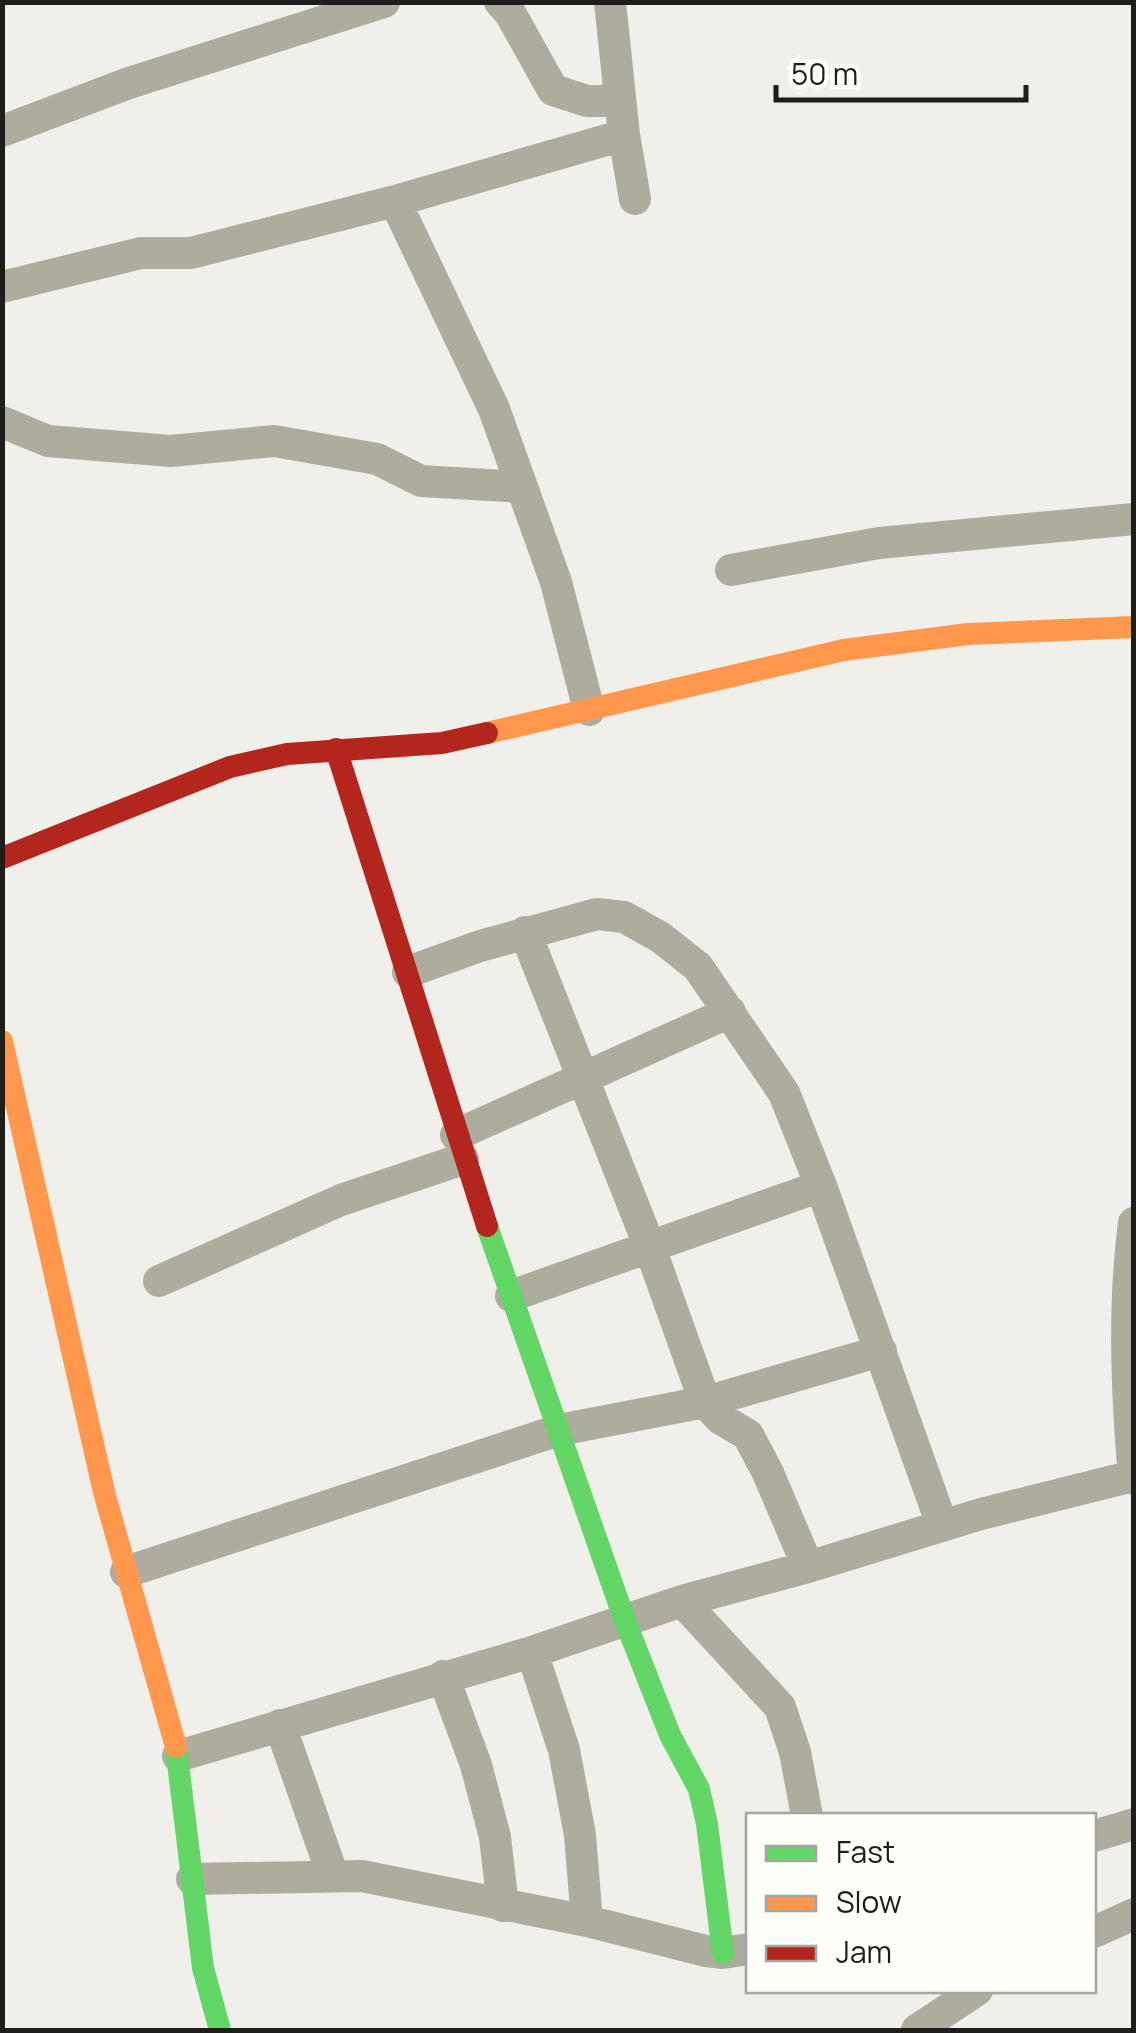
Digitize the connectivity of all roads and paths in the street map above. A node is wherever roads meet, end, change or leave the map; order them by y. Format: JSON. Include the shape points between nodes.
{"nodes":[{"id":1,"x":384,"y":2,"type":"edge"},
{"id":2,"x":500,"y":2,"type":"edge"},
{"id":3,"x":610,"y":2,"type":"edge"},
{"id":4,"x":620,"y":101,"type":"junction"},
{"id":5,"x":2,"y":131,"type":"edge"},
{"id":6,"x":624,"y":135,"type":"junction"},
{"id":7,"x":634,"y":199,"type":"dead end"},
{"id":8,"x":396,"y":201,"type":"junction"},
{"id":9,"x":2,"y":287,"type":"edge"},
{"id":10,"x":2,"y":422,"type":"edge"},
{"id":11,"x":522,"y":487,"type":"junction"},
{"id":12,"x":1134,"y":519,"type":"edge"},
{"id":13,"x":731,"y":570,"type":"dead end"},
{"id":14,"x":1134,"y":627,"type":"edge"},
{"id":15,"x":589,"y":710,"type":"junction"},
{"id":16,"x":336,"y":749,"type":"junction"},
{"id":17,"x":2,"y":858,"type":"edge"},
{"id":18,"x":525,"y":932,"type":"junction"},
{"id":19,"x":408,"y":972,"type":"junction"},
{"id":20,"x":730,"y":1012,"type":"junction"},
{"id":21,"x":2,"y":1041,"type":"edge"},
{"id":22,"x":581,"y":1080,"type":"junction"},
{"id":23,"x":459,"y":1147,"type":"junction"},
{"id":24,"x":821,"y":1186,"type":"junction"},
{"id":25,"x":1134,"y":1223,"type":"edge"},
{"id":26,"x":649,"y":1245,"type":"junction"},
{"id":27,"x":158,"y":1281,"type":"dead end"},
{"id":28,"x":511,"y":1296,"type":"junction"},
{"id":29,"x":881,"y":1351,"type":"junction"},
{"id":30,"x":705,"y":1402,"type":"junction"},
{"id":31,"x":558,"y":1430,"type":"junction"},
{"id":32,"x":1133,"y":1478,"type":"edge"},
{"id":33,"x":942,"y":1525,"type":"junction"},
{"id":34,"x":808,"y":1567,"type":"junction"},
{"id":35,"x":126,"y":1572,"type":"junction"},
{"id":36,"x":682,"y":1601,"type":"junction"},
{"id":37,"x":624,"y":1618,"type":"junction"},
{"id":38,"x":532,"y":1652,"type":"junction"},
{"id":39,"x":443,"y":1676,"type":"junction"},
{"id":40,"x":280,"y":1725,"type":"junction"},
{"id":41,"x":178,"y":1756,"type":"junction"},
{"id":42,"x":807,"y":1813,"type":"edge"},
{"id":43,"x":1134,"y":1824,"type":"edge"},
{"id":44,"x":1096,"y":1835,"type":"edge"},
{"id":45,"x":333,"y":1876,"type":"junction"},
{"id":46,"x":192,"y":1879,"type":"junction"},
{"id":47,"x":503,"y":1906,"type":"junction"},
{"id":48,"x":1134,"y":1914,"type":"edge"},
{"id":49,"x":587,"y":1921,"type":"junction"},
{"id":50,"x":1096,"y":1931,"type":"edge"},
{"id":51,"x":736,"y":1951,"type":"edge"},
{"id":52,"x":972,"y":1993,"type":"edge"},
{"id":53,"x":220,"y":2030,"type":"edge"},
{"id":54,"x":917,"y":2030,"type":"edge"}],
"edges":[{"from":1,"to":5,"type":"street"},
{"from":2,"to":4,"type":"street","via":[[554,90],[587,102]]},
{"from":3,"to":4,"type":"street"},
{"from":4,"to":6,"type":"street"},
{"from":6,"to":7,"type":"street"},
{"from":6,"to":8,"type":"street"},
{"from":8,"to":9,"type":"street","via":[[191,252],[141,253]]},
{"from":8,"to":11,"type":"street","via":[[494,409]]},
{"from":10,"to":11,"type":"street","via":[[48,441],[171,451],[274,441],[377,459],[421,482]]},
{"from":11,"to":15,"type":"street","via":[[556,582]]},
{"from":12,"to":13,"type":"street","via":[[879,543]]},
{"from":14,"to":15,"type":"street","via":[[968,634],[844,650]]},
{"from":15,"to":16,"type":"street","via":[[442,743]]},
{"from":16,"to":17,"type":"street","via":[[230,766]]},
{"from":16,"to":19,"type":"street"},
{"from":18,"to":19,"type":"street"},
{"from":18,"to":20,"type":"street","via":[[597,914],[624,918],[698,966]]},
{"from":18,"to":22,"type":"street"},
{"from":19,"to":23,"type":"street"},
{"from":20,"to":22,"type":"street"},
{"from":20,"to":24,"type":"street","via":[[784,1093]]},
{"from":21,"to":35,"type":"street"},
{"from":22,"to":23,"type":"street"},
{"from":22,"to":26,"type":"street"},
{"from":23,"to":27,"type":"street"},
{"from":23,"to":28,"type":"street"},
{"from":24,"to":26,"type":"street"},
{"from":24,"to":29,"type":"street"},
{"from":25,"to":32,"type":"street","via":[[1128,1341]]},
{"from":26,"to":28,"type":"street"},
{"from":26,"to":30,"type":"street"},
{"from":28,"to":31,"type":"street"},
{"from":29,"to":30,"type":"street"},
{"from":29,"to":33,"type":"street"},
{"from":30,"to":31,"type":"street"},
{"from":30,"to":34,"type":"street","via":[[748,1435]]},
{"from":31,"to":35,"type":"street"},
{"from":31,"to":37,"type":"street"},
{"from":32,"to":33,"type":"street"},
{"from":33,"to":34,"type":"street"},
{"from":34,"to":36,"type":"street"},
{"from":35,"to":41,"type":"street"},
{"from":36,"to":37,"type":"street"},
{"from":36,"to":42,"type":"street","via":[[780,1707]]},
{"from":37,"to":38,"type":"street"},
{"from":37,"to":51,"type":"street","via":[[699,1789]]},
{"from":38,"to":39,"type":"street"},
{"from":38,"to":49,"type":"street","via":[[564,1750]]},
{"from":39,"to":40,"type":"street"},
{"from":39,"to":47,"type":"street","via":[[476,1765]]},
{"from":40,"to":41,"type":"street"},
{"from":40,"to":45,"type":"street"},
{"from":41,"to":46,"type":"street"},
{"from":43,"to":44,"type":"street"},
{"from":45,"to":46,"type":"street"},
{"from":45,"to":47,"type":"street","via":[[362,1876]]},
{"from":46,"to":53,"type":"street"},
{"from":47,"to":49,"type":"street"},
{"from":48,"to":50,"type":"street"},
{"from":49,"to":51,"type":"street"},
{"from":52,"to":54,"type":"street"}]}
